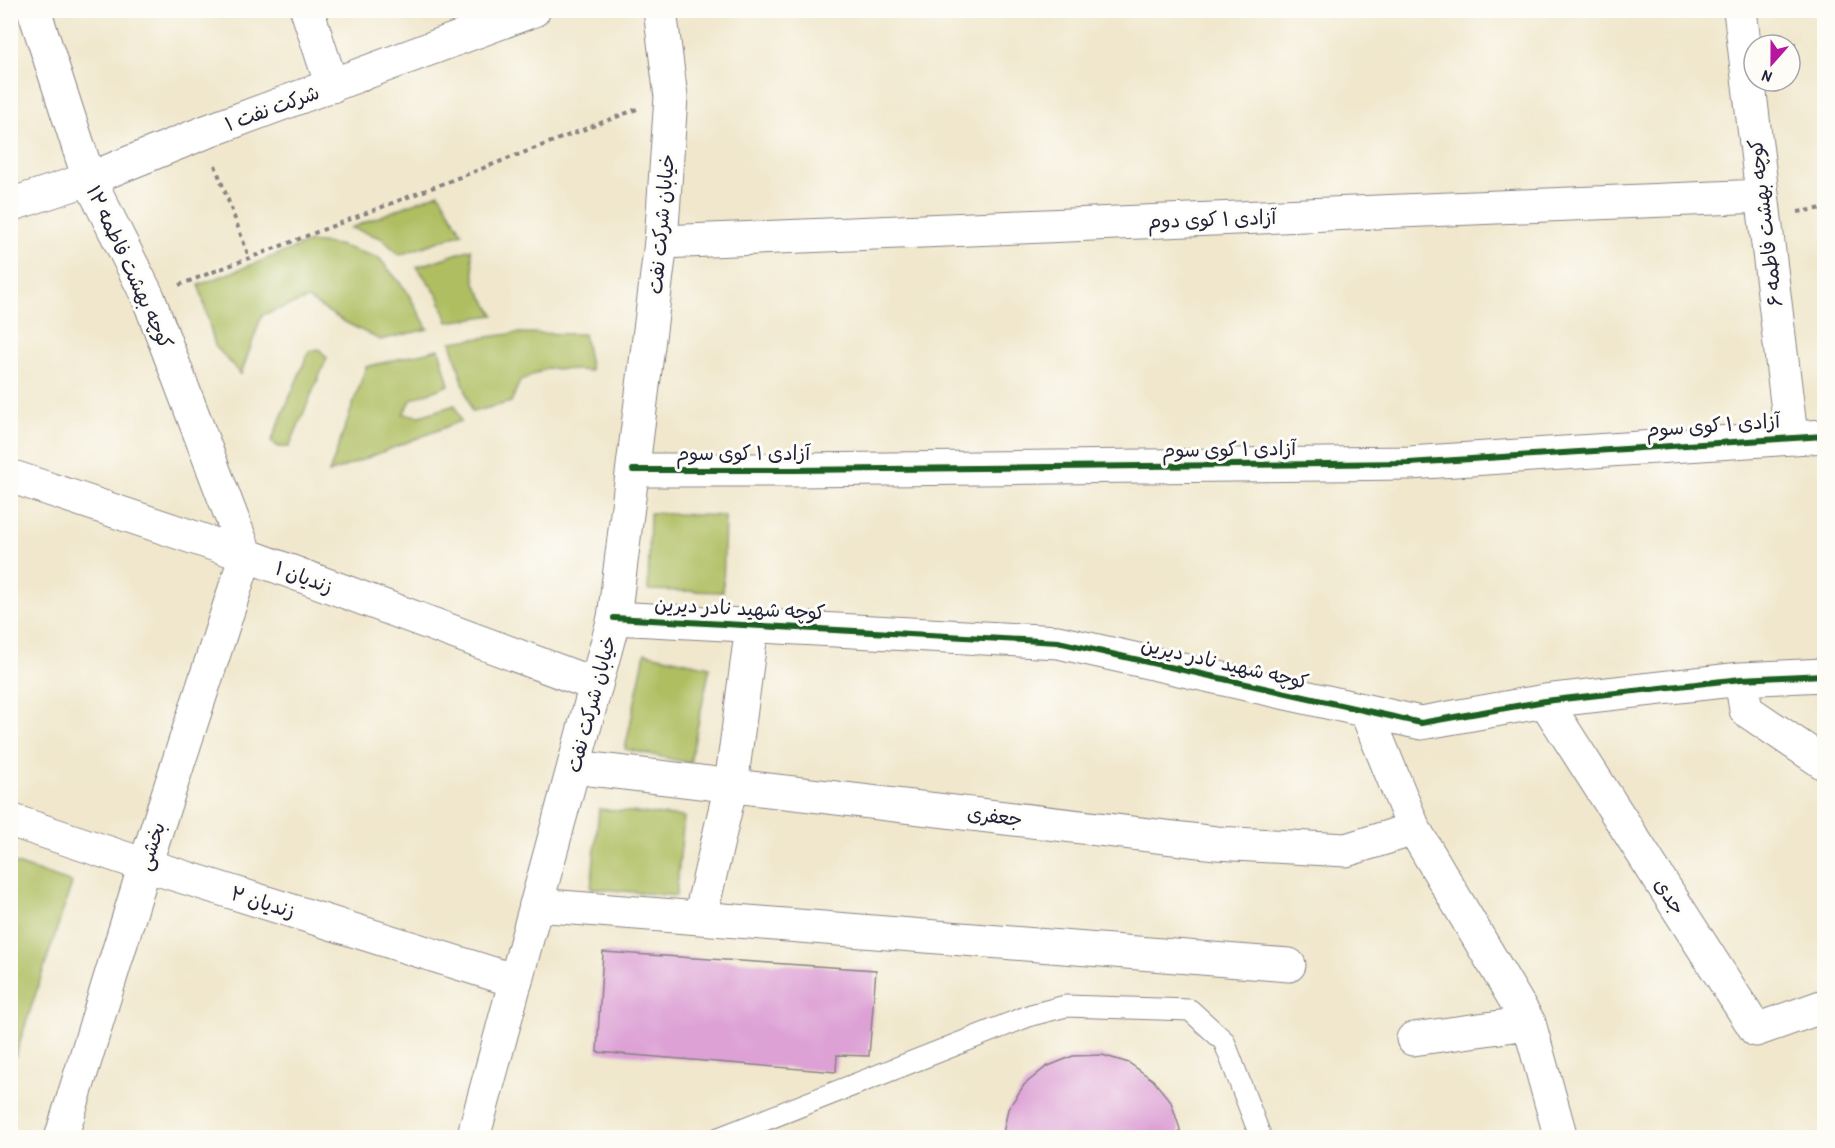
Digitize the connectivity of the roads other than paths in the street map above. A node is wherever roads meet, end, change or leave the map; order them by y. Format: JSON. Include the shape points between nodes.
{"nodes":[{"id":1,"x":34,"y":10,"type":"edge"},
{"id":2,"x":307,"y":10,"type":"edge"},
{"id":3,"x":534,"y":10,"type":"edge"},
{"id":4,"x":660,"y":10,"type":"edge"},
{"id":5,"x":1740,"y":10,"type":"edge"},
{"id":6,"x":332,"y":86,"type":"junction"},
{"id":7,"x":89,"y":178,"type":"junction"},
{"id":8,"x":1762,"y":196,"type":"junction"},
{"id":9,"x":10,"y":205,"type":"edge"},
{"id":10,"x":661,"y":242,"type":"junction"},
{"id":11,"x":1791,"y":436,"type":"junction"},
{"id":12,"x":1824,"y":436,"type":"edge"},
{"id":13,"x":633,"y":470,"type":"junction"},
{"id":14,"x":10,"y":476,"type":"edge"},
{"id":15,"x":246,"y":555,"type":"junction"},
{"id":16,"x":614,"y":618,"type":"junction"},
{"id":17,"x":752,"y":626,"type":"junction"},
{"id":18,"x":1824,"y":675,"type":"edge"},
{"id":19,"x":1741,"y":679,"type":"junction"},
{"id":20,"x":596,"y":685,"type":"junction"},
{"id":21,"x":1545,"y":701,"type":"junction"},
{"id":22,"x":1366,"y":711,"type":"junction"},
{"id":23,"x":1824,"y":763,"type":"edge"},
{"id":24,"x":574,"y":767,"type":"junction"},
{"id":25,"x":731,"y":785,"type":"junction"},
{"id":26,"x":10,"y":820,"type":"edge"},
{"id":27,"x":1414,"y":829,"type":"junction"},
{"id":28,"x":145,"y":865,"type":"junction"},
{"id":29,"x":536,"y":905,"type":"junction"},
{"id":30,"x":700,"y":918,"type":"junction"},
{"id":31,"x":1289,"y":965,"type":"dead end"},
{"id":32,"x":516,"y":981,"type":"junction"},
{"id":33,"x":1824,"y":1006,"type":"edge"},
{"id":34,"x":1528,"y":1023,"type":"junction"},
{"id":35,"x":1413,"y":1039,"type":"dead end"},
{"id":36,"x":61,"y":1137,"type":"edge"},
{"id":37,"x":473,"y":1137,"type":"edge"},
{"id":38,"x":719,"y":1137,"type":"edge"},
{"id":39,"x":1261,"y":1137,"type":"edge"},
{"id":40,"x":1561,"y":1137,"type":"edge"}],
"edges":[{"from":1,"to":7,"type":"street","name":"کوچه بهشت فاطمه ۱۲"},
{"from":2,"to":6,"type":"street"},
{"from":3,"to":6,"type":"street","name":"شرکت نفت ۱"},
{"from":4,"to":10,"type":"street","name":"خیابان شرکت نفت","via":[[671,97]]},
{"from":5,"to":8,"type":"street","name":"کوچه بهشت فاطمه ۶"},
{"from":6,"to":7,"type":"street","name":"شرکت نفت ۱"},
{"from":7,"to":9,"type":"street","name":"شرکت نفت ۱"},
{"from":7,"to":15,"type":"street","name":"کوچه بهشت فاطمه ۱۲","via":[[148,297]]},
{"from":8,"to":10,"type":"street","name":"آزادی ۱ کوی دوم"},
{"from":8,"to":11,"type":"street","name":"کوچه بهشت فاطمه ۶"},
{"from":10,"to":13,"type":"street","name":"خیابان شرکت نفت"},
{"from":11,"to":12,"type":"street","name":"آزادی ۱ کوی سوم"},
{"from":11,"to":13,"type":"street","name":"آزادی ۱ کوی سوم","via":[[1409,463]]},
{"from":13,"to":16,"type":"street","name":"خیابان شرکت نفت"},
{"from":14,"to":15,"type":"street","name":"زندیان ۱"},
{"from":15,"to":20,"type":"street","name":"زندیان ۱"},
{"from":15,"to":28,"type":"street","name":"بخشی"},
{"from":16,"to":17,"type":"street","name":"کوچه شهید نادر دیرین"},
{"from":16,"to":20,"type":"street","name":"خیابان شرکت نفت"},
{"from":17,"to":22,"type":"street","name":"کوچه شهید نادر دیرین","via":[[1058,642]]},
{"from":17,"to":25,"type":"street"},
{"from":18,"to":19,"type":"street","name":"کوچه شهید نادر دیرین"},
{"from":19,"to":21,"type":"street","name":"کوچه شهید نادر دیرین"},
{"from":19,"to":23,"type":"street","via":[[1746,710]]},
{"from":20,"to":24,"type":"street","name":"خیابان شرکت نفت"},
{"from":21,"to":22,"type":"street","name":"کوچه شهید نادر دیرین","via":[[1421,723]]},
{"from":21,"to":33,"type":"street","name":"جدی","via":[[1756,1030]]},
{"from":22,"to":27,"type":"street"},
{"from":24,"to":25,"type":"street","name":"جعفری"},
{"from":24,"to":29,"type":"street","name":"خیابان شرکت نفت"},
{"from":25,"to":27,"type":"street","name":"جعفری","via":[[1215,843],[1346,850]]},
{"from":25,"to":30,"type":"street"},
{"from":26,"to":28,"type":"street","name":"زندیان ۲"},
{"from":27,"to":34,"type":"street"},
{"from":28,"to":32,"type":"street","name":"زندیان ۲"},
{"from":28,"to":36,"type":"street","name":"بخشی"},
{"from":29,"to":30,"type":"street"},
{"from":29,"to":32,"type":"street","name":"خیابان شرکت نفت"},
{"from":30,"to":31,"type":"street"},
{"from":32,"to":37,"type":"street","name":"خیابان شرکت نفت"},
{"from":34,"to":35,"type":"street"},
{"from":34,"to":40,"type":"street"},
{"from":38,"to":39,"type":"lane","via":[[1031,1015],[1066,1006],[1190,1010],[1224,1041]]}]}
